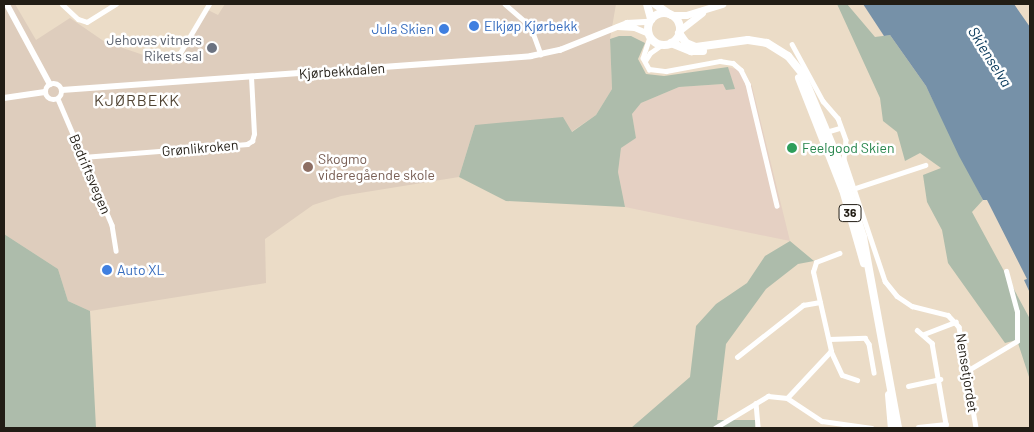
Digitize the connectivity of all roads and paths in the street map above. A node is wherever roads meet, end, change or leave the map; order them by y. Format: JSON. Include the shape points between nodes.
{"nodes":[{"id":1,"x":7,"y":4,"type":"edge"},
{"id":2,"x":62,"y":4,"type":"edge"},
{"id":3,"x":116,"y":4,"type":"edge"},
{"id":4,"x":209,"y":4,"type":"edge"},
{"id":5,"x":505,"y":4,"type":"edge"},
{"id":6,"x":648,"y":4,"type":"edge"},
{"id":7,"x":655,"y":4,"type":"edge"},
{"id":8,"x":722,"y":4,"type":"edge"},
{"id":9,"x":709,"y":9,"type":"junction"},
{"id":10,"x":670,"y":14,"type":"junction"},
{"id":11,"x":650,"y":20,"type":"junction"},
{"id":12,"x":616,"y":27,"type":"junction"},
{"id":13,"x":679,"y":31,"type":"junction"},
{"id":14,"x":650,"y":36,"type":"junction"},
{"id":15,"x":667,"y":44,"type":"junction"},
{"id":16,"x":726,"y":44,"type":"junction"},
{"id":17,"x":792,"y":44,"type":"dead end"},
{"id":18,"x":541,"y":54,"type":"junction"},
{"id":19,"x":177,"y":58,"type":"dead end"},
{"id":20,"x":645,"y":63,"type":"junction"},
{"id":21,"x":251,"y":78,"type":"junction"},
{"id":22,"x":50,"y":84,"type":"junction"},
{"id":23,"x":62,"y":90,"type":"junction"},
{"id":24,"x":45,"y":92,"type":"junction"},
{"id":25,"x":4,"y":98,"type":"edge"},
{"id":26,"x":58,"y":99,"type":"junction"},
{"id":27,"x":840,"y":128,"type":"junction"},
{"id":28,"x":825,"y":132,"type":"junction"},
{"id":29,"x":83,"y":157,"type":"junction"},
{"id":30,"x":925,"y":165,"type":"dead end"},
{"id":31,"x":856,"y":188,"type":"junction"},
{"id":32,"x":777,"y":206,"type":"dead end"},
{"id":33,"x":116,"y":251,"type":"dead end"},
{"id":34,"x":839,"y":253,"type":"dead end"},
{"id":35,"x":1006,"y":271,"type":"dead end"},
{"id":36,"x":820,"y":302,"type":"junction"},
{"id":37,"x":956,"y":322,"type":"junction"},
{"id":38,"x":917,"y":330,"type":"dead end"},
{"id":39,"x":924,"y":334,"type":"junction"},
{"id":40,"x":829,"y":339,"type":"junction"},
{"id":41,"x":832,"y":351,"type":"junction"},
{"id":42,"x":737,"y":357,"type":"dead end"},
{"id":43,"x":887,"y":368,"type":"junction"},
{"id":44,"x":967,"y":371,"type":"junction"},
{"id":45,"x":874,"y":373,"type":"dead end"},
{"id":46,"x":940,"y":379,"type":"junction"},
{"id":47,"x":858,"y":380,"type":"dead end"},
{"id":48,"x":908,"y":386,"type":"dead end"},
{"id":49,"x":787,"y":398,"type":"junction"},
{"id":50,"x":756,"y":403,"type":"junction"},
{"id":51,"x":822,"y":420,"type":"junction"},
{"id":52,"x":946,"y":426,"type":"edge"},
{"id":53,"x":857,"y":427,"type":"edge"},
{"id":54,"x":918,"y":427,"type":"edge"},
{"id":55,"x":714,"y":428,"type":"edge"},
{"id":56,"x":758,"y":428,"type":"edge"},
{"id":57,"x":822,"y":428,"type":"edge"},
{"id":58,"x":872,"y":428,"type":"edge"},
{"id":59,"x":892,"y":428,"type":"edge"},
{"id":60,"x":898,"y":428,"type":"edge"},
{"id":61,"x":976,"y":428,"type":"edge"}],
"edges":[{"from":1,"to":22,"type":"street"},
{"from":2,"to":3,"type":"street","via":[[78,19],[87,22]]},
{"from":4,"to":19,"type":"street"},
{"from":5,"to":18,"type":"street","via":[[531,27]]},
{"from":6,"to":11,"type":"highway"},
{"from":7,"to":10,"type":"highway","number":"36"},
{"from":8,"to":9,"type":"main road"},
{"from":9,"to":10,"type":"main road","via":[[686,15]]},
{"from":9,"to":13,"type":"main road"},
{"from":10,"to":11,"type":"highway"},
{"from":10,"to":13,"type":"highway","number":"36"},
{"from":11,"to":12,"type":"street","name":"Kjørbekkdalen"},
{"from":11,"to":14,"type":"highway"},
{"from":12,"to":14,"type":"street","via":[[634,28]]},
{"from":12,"to":18,"type":"street","name":"Kjørbekkdalen","via":[[569,47]]},
{"from":13,"to":15,"type":"highway"},
{"from":13,"to":16,"type":"highway","number":"36","via":[[686,43],[696,47]]},
{"from":14,"to":15,"type":"highway","number":"36"},
{"from":14,"to":20,"type":"street","via":[[644,51]]},
{"from":15,"to":16,"type":"highway","number":"36","via":[[691,51]]},
{"from":15,"to":20,"type":"street","via":[[650,53]]},
{"from":16,"to":28,"type":"highway","number":"36","via":[[748,40],[767,43],[792,61],[806,80]]},
{"from":17,"to":27,"type":"street","name":"Nensetjordet","via":[[823,101],[838,118]]},
{"from":18,"to":21,"type":"street","name":"Kjørbekkdalen"},
{"from":20,"to":32,"type":"street","via":[[657,72],[720,61],[733,63],[741,70],[748,84]]},
{"from":21,"to":23,"type":"street","name":"Kjørbekkdalen"},
{"from":21,"to":29,"type":"street","name":"Grønlikroken","via":[[254,134],[247,144]]},
{"from":22,"to":23,"type":"street","via":[[56,84]]},
{"from":22,"to":24,"type":"street"},
{"from":23,"to":26,"type":"street"},
{"from":24,"to":25,"type":"street"},
{"from":24,"to":26,"type":"street","via":[[50,99]]},
{"from":26,"to":29,"type":"street","name":"Bedriftsvegen"},
{"from":27,"to":28,"type":"street"},
{"from":27,"to":31,"type":"street","name":"Nensetjordet","via":[[846,140],[844,159]]},
{"from":28,"to":43,"type":"highway","number":"36","via":[[863,237]]},
{"from":29,"to":33,"type":"street","name":"Bedriftsvegen","via":[[112,225]]},
{"from":30,"to":31,"type":"street"},
{"from":31,"to":37,"type":"street","name":"Nensetjordet","via":[[881,268],[892,291],[912,306],[948,315]]},
{"from":34,"to":36,"type":"street","via":[[816,262],[813,272]]},
{"from":35,"to":44,"type":"street","via":[[1017,312],[1017,341]]},
{"from":36,"to":40,"type":"street"},
{"from":36,"to":42,"type":"street","via":[[802,306]]},
{"from":37,"to":39,"type":"street"},
{"from":37,"to":44,"type":"street","name":"Nensetjordet","via":[[963,335]]},
{"from":38,"to":39,"type":"street"},
{"from":39,"to":46,"type":"street","via":[[932,343]]},
{"from":40,"to":41,"type":"street"},
{"from":40,"to":45,"type":"street","via":[[865,338]]},
{"from":41,"to":47,"type":"street","via":[[842,375]]},
{"from":41,"to":49,"type":"street"},
{"from":43,"to":59,"type":"highway","number":"36"},
{"from":43,"to":60,"type":"highway","number":"36"},
{"from":44,"to":61,"type":"street","name":"Nensetjordet"},
{"from":46,"to":48,"type":"street"},
{"from":46,"to":52,"type":"street"},
{"from":49,"to":50,"type":"street","via":[[768,396]]},
{"from":49,"to":51,"type":"street"},
{"from":50,"to":55,"type":"street"},
{"from":50,"to":56,"type":"street"},
{"from":51,"to":53,"type":"street"},
{"from":51,"to":57,"type":"street"},
{"from":52,"to":54,"type":"street"},
{"from":53,"to":58,"type":"street"}]}
